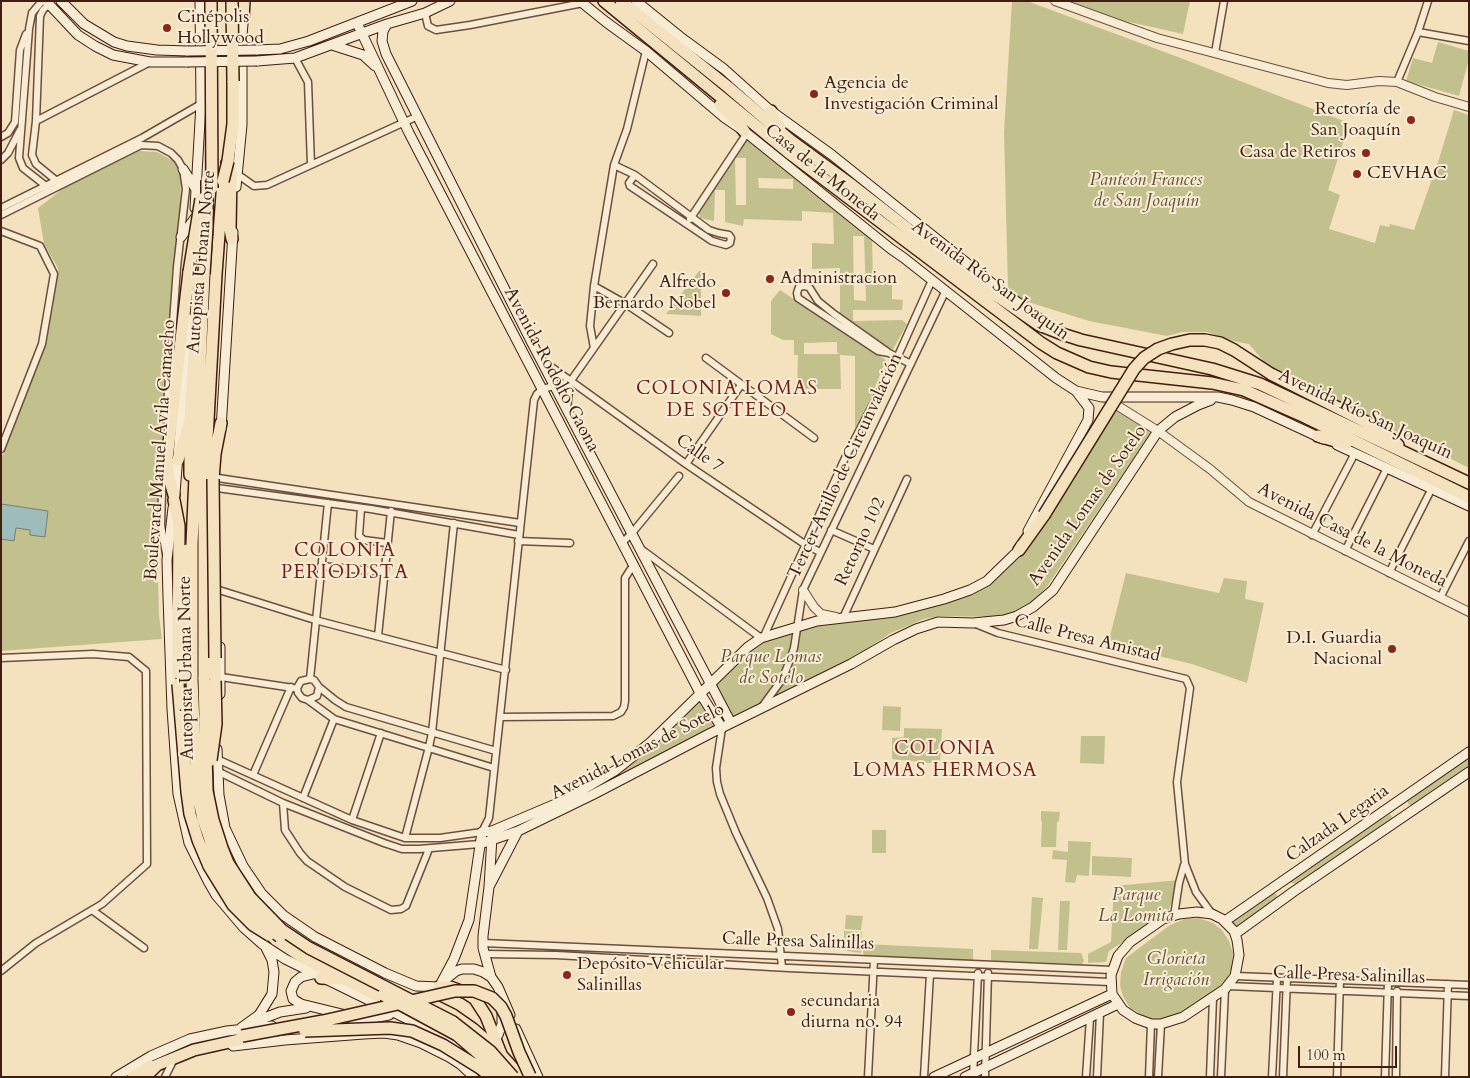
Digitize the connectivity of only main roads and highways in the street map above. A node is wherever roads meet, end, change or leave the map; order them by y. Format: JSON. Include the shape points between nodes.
{"nodes":[{"id":1,"x":61,"y":1,"type":"edge"},
{"id":2,"x":200,"y":1,"type":"edge"},
{"id":3,"x":210,"y":1,"type":"edge"},
{"id":4,"x":215,"y":1,"type":"edge"},
{"id":5,"x":228,"y":1,"type":"edge"},
{"id":6,"x":232,"y":1,"type":"edge"},
{"id":7,"x":239,"y":1,"type":"edge"},
{"id":8,"x":246,"y":1,"type":"edge"},
{"id":9,"x":412,"y":1,"type":"edge"},
{"id":10,"x":450,"y":1,"type":"edge"},
{"id":11,"x":604,"y":1,"type":"edge"},
{"id":12,"x":621,"y":1,"type":"edge"},
{"id":13,"x":636,"y":1,"type":"edge"},
{"id":14,"x":47,"y":2,"type":"edge"},
{"id":15,"x":581,"y":2,"type":"edge"},
{"id":16,"x":243,"y":18,"type":"joint"},
{"id":17,"x":228,"y":20,"type":"junction"},
{"id":18,"x":357,"y":23,"type":"junction"},
{"id":19,"x":388,"y":24,"type":"junction"},
{"id":20,"x":362,"y":34,"type":"junction"},
{"id":21,"x":332,"y":45,"type":"junction"},
{"id":22,"x":134,"y":47,"type":"junction"},
{"id":23,"x":131,"y":59,"type":"junction"},
{"id":24,"x":379,"y":69,"type":"junction"},
{"id":25,"x":709,"y":86,"type":"junction"},
{"id":26,"x":204,"y":106,"type":"junction"},
{"id":27,"x":771,"y":111,"type":"junction"},
{"id":28,"x":745,"y":132,"type":"junction"},
{"id":29,"x":790,"y":140,"type":"junction"},
{"id":30,"x":227,"y":163,"type":"junction"},
{"id":31,"x":206,"y":166,"type":"junction"},
{"id":32,"x":183,"y":169,"type":"road end"},
{"id":33,"x":212,"y":188,"type":"junction"},
{"id":34,"x":197,"y":192,"type":"junction"},
{"id":35,"x":195,"y":218,"type":"junction"},
{"id":36,"x":219,"y":225,"type":"junction"},
{"id":37,"x":207,"y":227,"type":"junction"},
{"id":38,"x":181,"y":236,"type":"road end"},
{"id":39,"x":232,"y":239,"type":"junction"},
{"id":40,"x":482,"y":243,"type":"junction"},
{"id":41,"x":469,"y":249,"type":"junction"},
{"id":42,"x":1062,"y":334,"type":"junction"},
{"id":43,"x":1076,"y":391,"type":"junction"},
{"id":44,"x":1218,"y":398,"type":"junction"},
{"id":45,"x":190,"y":421,"type":"junction"},
{"id":46,"x":221,"y":423,"type":"joint"},
{"id":47,"x":1318,"y":436,"type":"junction"},
{"id":48,"x":1372,"y":451,"type":"junction"},
{"id":49,"x":1406,"y":453,"type":"junction"},
{"id":50,"x":172,"y":460,"type":"junction"},
{"id":51,"x":216,"y":481,"type":"junction"},
{"id":52,"x":1467,"y":482,"type":"edge"},
{"id":53,"x":1469,"y":497,"type":"edge"},
{"id":54,"x":174,"y":498,"type":"junction"},
{"id":55,"x":1469,"y":506,"type":"edge"},
{"id":56,"x":1019,"y":550,"type":"junction"},
{"id":57,"x":219,"y":577,"type":"junction"},
{"id":58,"x":208,"y":646,"type":"junction"},
{"id":59,"x":711,"y":683,"type":"junction"},
{"id":60,"x":700,"y":693,"type":"junction"},
{"id":61,"x":731,"y":723,"type":"junction"},
{"id":62,"x":722,"y":728,"type":"junction"},
{"id":63,"x":1469,"y":752,"type":"edge"},
{"id":64,"x":1469,"y":772,"type":"edge"},
{"id":65,"x":212,"y":773,"type":"junction"},
{"id":66,"x":1397,"y":803,"type":"junction"},
{"id":67,"x":1405,"y":816,"type":"junction"},
{"id":68,"x":518,"y":831,"type":"junction"},
{"id":69,"x":492,"y":836,"type":"junction"},
{"id":70,"x":480,"y":844,"type":"junction"},
{"id":71,"x":1284,"y":882,"type":"junction"},
{"id":72,"x":489,"y":887,"type":"junction"},
{"id":73,"x":1293,"y":892,"type":"junction"},
{"id":74,"x":1226,"y":921,"type":"junction"},
{"id":75,"x":1235,"y":934,"type":"junction"},
{"id":76,"x":287,"y":942,"type":"junction"},
{"id":77,"x":262,"y":944,"type":"junction"},
{"id":78,"x":317,"y":976,"type":"junction"},
{"id":79,"x":491,"y":978,"type":"junction"},
{"id":80,"x":345,"y":979,"type":"junction"},
{"id":81,"x":436,"y":990,"type":"junction"},
{"id":82,"x":1112,"y":994,"type":"junction"},
{"id":83,"x":502,"y":997,"type":"junction"},
{"id":84,"x":1118,"y":1004,"type":"junction"},
{"id":85,"x":316,"y":1008,"type":"junction"},
{"id":86,"x":389,"y":1015,"type":"dead end"},
{"id":87,"x":367,"y":1019,"type":"junction"},
{"id":88,"x":243,"y":1027,"type":"junction"},
{"id":89,"x":498,"y":1035,"type":"dead end"},
{"id":90,"x":211,"y":1045,"type":"junction"},
{"id":91,"x":225,"y":1048,"type":"junction"},
{"id":92,"x":501,"y":1054,"type":"junction"},
{"id":93,"x":449,"y":1058,"type":"junction"},
{"id":94,"x":459,"y":1059,"type":"dead end"},
{"id":95,"x":985,"y":1072,"type":"edge"},
{"id":96,"x":971,"y":1075,"type":"edge"},
{"id":97,"x":116,"y":1077,"type":"edge"},
{"id":98,"x":133,"y":1077,"type":"edge"},
{"id":99,"x":146,"y":1077,"type":"edge"},
{"id":100,"x":474,"y":1077,"type":"edge"},
{"id":101,"x":485,"y":1077,"type":"edge"},
{"id":102,"x":491,"y":1077,"type":"edge"},
{"id":103,"x":500,"y":1077,"type":"edge"},
{"id":104,"x":513,"y":1077,"type":"edge"},
{"id":105,"x":521,"y":1077,"type":"edge"},
{"id":106,"x":531,"y":1077,"type":"edge"},
{"id":107,"x":538,"y":1077,"type":"edge"},
{"id":108,"x":934,"y":1077,"type":"edge"}],
"edges":[{"from":1,"to":22,"type":"main road","via":[[78,20],[98,33],[114,42]]},
{"from":2,"to":26,"type":"main road","name":"Boulevard Manuel Ávila Camacho"},
{"from":3,"to":26,"type":"highway","name":"Autopista Urbana Norte","bridge":true},
{"from":3,"to":33,"type":"highway","bridge":true},
{"from":4,"to":45,"type":"highway","name":"Boulevard Manuel Ávila Camacho","via":[[212,170],[199,260]]},
{"from":5,"to":17,"type":"highway"},
{"from":6,"to":36,"type":"highway","name":"Autopista Urbana Norte","bridge":true,"via":[[232,140],[221,195]]},
{"from":7,"to":17,"type":"highway"},
{"from":8,"to":16,"type":"highway"},
{"from":9,"to":18,"type":"main road"},
{"from":10,"to":19,"type":"main road","via":[[425,13]]},
{"from":11,"to":25,"type":"highway","name":"Avenida Río San Joaquín"},
{"from":12,"to":29,"type":"highway","name":"Avenida Río San Joaquín"},
{"from":13,"to":27,"type":"main road","name":"Casa de la Moneda","via":[[724,69]]},
{"from":14,"to":23,"type":"main road","via":[[78,35],[94,46]]},
{"from":15,"to":28,"type":"main road","name":"Casa de la Moneda"},
{"from":16,"to":39,"type":"main road","via":[[242,125]]},
{"from":17,"to":30,"type":"highway"},
{"from":18,"to":20,"type":"main road","name":"Avenida Rodolfo Gaona"},
{"from":18,"to":22,"type":"main road","bridge":true,"via":[[280,49],[188,51]]},
{"from":19,"to":20,"type":"main road"},
{"from":19,"to":40,"type":"main road","name":"Avenida Rodolfo Gaona","via":[[382,41],[386,54]]},
{"from":20,"to":21,"type":"main road"},
{"from":20,"to":24,"type":"main road","name":"Avenida Rodolfo Gaona"},
{"from":21,"to":23,"type":"main road","bridge":true,"via":[[295,58],[257,61],[150,62]]},
{"from":21,"to":24,"type":"main road","via":[[363,55]]},
{"from":22,"to":23,"type":"main road"},
{"from":24,"to":41,"type":"main road","name":"Avenida Rodolfo Gaona"},
{"from":25,"to":28,"type":"highway","via":[[717,102]]},
{"from":25,"to":48,"type":"highway","name":"Avenida Río San Joaquín","via":[[845,196],[1057,353],[1089,367],[1111,372],[1212,383],[1244,390]]},
{"from":26,"to":31,"type":"highway","name":"Autopista Urbana Norte"},
{"from":26,"to":34,"type":"main road","name":"Boulevard Manuel Ávila Camacho"},
{"from":27,"to":29,"type":"highway"},
{"from":27,"to":42,"type":"main road","name":"Casa de la Moneda"},
{"from":28,"to":43,"type":"main road","name":"Casa de la Moneda"},
{"from":29,"to":42,"type":"highway","name":"Avenida Río San Joaquín","via":[[1029,319]]},
{"from":30,"to":39,"type":"highway"},
{"from":30,"to":58,"type":"highway","via":[[209,524]]},
{"from":31,"to":37,"type":"highway","name":"Autopista Urbana Norte","bridge":true},
{"from":31,"to":50,"type":"highway","bridge":true,"via":[[189,272]]},
{"from":32,"to":34,"type":"main road"},
{"from":33,"to":36,"type":"highway","via":[[212,204]]},
{"from":33,"to":37,"type":"highway","bridge":true},
{"from":34,"to":35,"type":"main road","name":"Boulevard Manuel Ávila Camacho"},
{"from":35,"to":38,"type":"main road"},
{"from":35,"to":50,"type":"main road","name":"Boulevard Manuel Ávila Camacho","via":[[192,278]]},
{"from":36,"to":65,"type":"highway","name":"Autopista Urbana Norte","bridge":true,"via":[[204,493],[204,648]]},
{"from":37,"to":76,"type":"highway","name":"Autopista Urbana Norte","bridge":true,"via":[[192,544],[197,791],[202,819],[225,875],[252,913]]},
{"from":39,"to":46,"type":"main road"},
{"from":40,"to":41,"type":"main road"},
{"from":40,"to":59,"type":"main road","name":"Avenida Rodolfo Gaona"},
{"from":41,"to":60,"type":"main road","name":"Avenida Rodolfo Gaona"},
{"from":42,"to":49,"type":"highway","name":"Avenida Río San Joaquín","via":[[1234,375],[1260,384]]},
{"from":43,"to":44,"type":"main road","name":"Casa de la Moneda","via":[[1102,397]]},
{"from":43,"to":56,"type":"main road","via":[[1088,408],[1088,420]]},
{"from":44,"to":47,"type":"main road","via":[[1244,402]]},
{"from":44,"to":61,"type":"main road","name":"Avenida Lomas de Sotelo","via":[[1198,404],[1158,431],[1053,590],[1033,607],[1004,620],[938,622],[916,629]]},
{"from":45,"to":50,"type":"highway"},
{"from":45,"to":80,"type":"highway","name":"Boulevard Manuel Ávila Camacho","via":[[186,662],[188,748],[198,822],[219,874],[251,917],[302,958]]},
{"from":46,"to":51,"type":"highway","via":[[216,446]]},
{"from":47,"to":48,"type":"highway"},
{"from":47,"to":55,"type":"main road"},
{"from":48,"to":53,"type":"highway","name":"Avenida Río San Joaquín"},
{"from":49,"to":52,"type":"highway","name":"Avenida Río San Joaquín"},
{"from":49,"to":56,"type":"highway","bridge":true,"via":[[1378,428],[1271,374],[1234,350],[1212,342],[1190,340],[1172,344],[1144,358],[1134,370]]},
{"from":50,"to":54,"type":"highway","via":[[168,478]]},
{"from":51,"to":57,"type":"main road"},
{"from":51,"to":65,"type":"highway","bridge":true,"via":[[212,534],[216,724]]},
{"from":54,"to":76,"type":"highway","bridge":true,"via":[[179,526],[176,591],[178,679],[188,802],[194,826],[203,853],[221,888],[239,912],[259,930]]},
{"from":54,"to":77,"type":"main road","name":"Boulevard Manuel Ávila Camacho","via":[[167,560],[172,709],[180,809],[190,843],[216,895]]},
{"from":56,"to":59,"type":"main road","name":"Avenida Lomas de Sotelo","via":[[987,581],[944,599],[895,612],[797,626],[762,637]]},
{"from":57,"to":58,"type":"highway"},
{"from":57,"to":65,"type":"main road","via":[[221,676],[217,759]]},
{"from":58,"to":92,"type":"highway","via":[[213,792],[222,834],[248,885],[268,910],[300,937],[453,1015]]},
{"from":59,"to":60,"type":"main road","name":"Avenida Lomas de Sotelo"},
{"from":59,"to":61,"type":"main road","name":"Avenida Rodolfo Gaona"},
{"from":60,"to":62,"type":"main road","name":"Avenida Rodolfo Gaona"},
{"from":60,"to":69,"type":"main road","name":"Avenida Lomas de Sotelo","via":[[651,742],[616,770],[565,800]]},
{"from":61,"to":62,"type":"main road","name":"Avenida Lomas de Sotelo"},
{"from":62,"to":68,"type":"main road","name":"Avenida Lomas de Sotelo"},
{"from":63,"to":66,"type":"main road","name":"Calzada Legaria"},
{"from":64,"to":67,"type":"main road","name":"Calzada Legaria"},
{"from":65,"to":81,"type":"main road","via":[[225,828],[243,866],[262,894],[283,915],[315,937],[385,973],[416,986]]},
{"from":65,"to":104,"type":"highway","name":"Autopista Urbana Norte","bridge":true,"via":[[207,791],[222,848],[243,887],[260,909],[282,930],[309,948],[453,1022],[490,1051]]},
{"from":66,"to":67,"type":"main road"},
{"from":66,"to":71,"type":"main road","name":"Calzada Legaria"},
{"from":67,"to":73,"type":"main road","name":"Calzada Legaria"},
{"from":68,"to":69,"type":"main road","name":"Avenida Lomas de Sotelo"},
{"from":68,"to":72,"type":"main road"},
{"from":69,"to":70,"type":"main road","name":"Avenida Lomas de Sotelo"},
{"from":69,"to":70,"type":"main road","name":"Avenida Lomas de Sotelo","via":[[482,832]]},
{"from":69,"to":72,"type":"main road"},
{"from":70,"to":81,"type":"main road","via":[[468,920],[454,959]]},
{"from":71,"to":73,"type":"main road"},
{"from":71,"to":74,"type":"main road","name":"Calzada Legaria"},
{"from":72,"to":79,"type":"main road","via":[[483,943]]},
{"from":73,"to":75,"type":"main road","name":"Calzada Legaria"},
{"from":74,"to":75,"type":"main road"},
{"from":74,"to":82,"type":"main road","via":[[1212,914],[1191,912],[1153,925],[1130,942],[1118,956],[1110,982]]},
{"from":75,"to":84,"type":"main road","via":[[1239,954],[1235,976],[1213,998],[1183,1017],[1151,1024],[1135,1018]]},
{"from":76,"to":103,"type":"highway","name":"Autopista Urbana Norte","bridge":true,"via":[[443,1026],[473,1048]]},
{"from":77,"to":78,"type":"main road","name":"Boulevard Manuel Ávila Camacho"},
{"from":77,"to":88,"type":"main road","via":[[274,966],[273,989],[262,1011]]},
{"from":78,"to":80,"type":"highway"},
{"from":78,"to":85,"type":"main road","via":[[301,977],[295,982],[291,994],[298,1003]]},
{"from":78,"to":101,"type":"main road","name":"Boulevard Manuel Ávila Camacho","via":[[436,1033],[465,1053]]},
{"from":79,"to":81,"type":"main road","via":[[474,969],[462,970],[450,976]]},
{"from":79,"to":83,"type":"main road"},
{"from":80,"to":103,"type":"highway","name":"Boulevard Manuel Ávila Camacho","via":[[448,1033],[484,1058]]},
{"from":81,"to":92,"type":"highway","via":[[450,987],[475,999],[486,1016]]},
{"from":82,"to":84,"type":"main road"},
{"from":82,"to":108,"type":"main road"},
{"from":83,"to":89,"type":"main road"},
{"from":83,"to":107,"type":"main road"},
{"from":84,"to":95,"type":"main road"},
{"from":85,"to":87,"type":"main road"},
{"from":85,"to":88,"type":"main road","via":[[280,1012]]},
{"from":86,"to":87,"type":"main road"},
{"from":87,"to":88,"type":"main road"},
{"from":88,"to":97,"type":"main road","via":[[180,1042]]},
{"from":90,"to":91,"type":"main road"},
{"from":90,"to":99,"type":"highway","via":[[157,1065]]},
{"from":90,"to":102,"type":"highway","bridge":true,"via":[[318,1030],[405,1029],[443,1045]]},
{"from":91,"to":93,"type":"main road","via":[[384,1033],[409,1038]]},
{"from":91,"to":99,"type":"main road","via":[[172,1063]]},
{"from":92,"to":105,"type":"highway"},
{"from":93,"to":94,"type":"main road"},
{"from":93,"to":100,"type":"main road"},
{"from":95,"to":96,"type":"main road"},
{"from":98,"to":106,"type":"highway","bridge":true,"via":[[171,1056],[212,1042],[466,990],[486,995],[501,1007]]}]}
